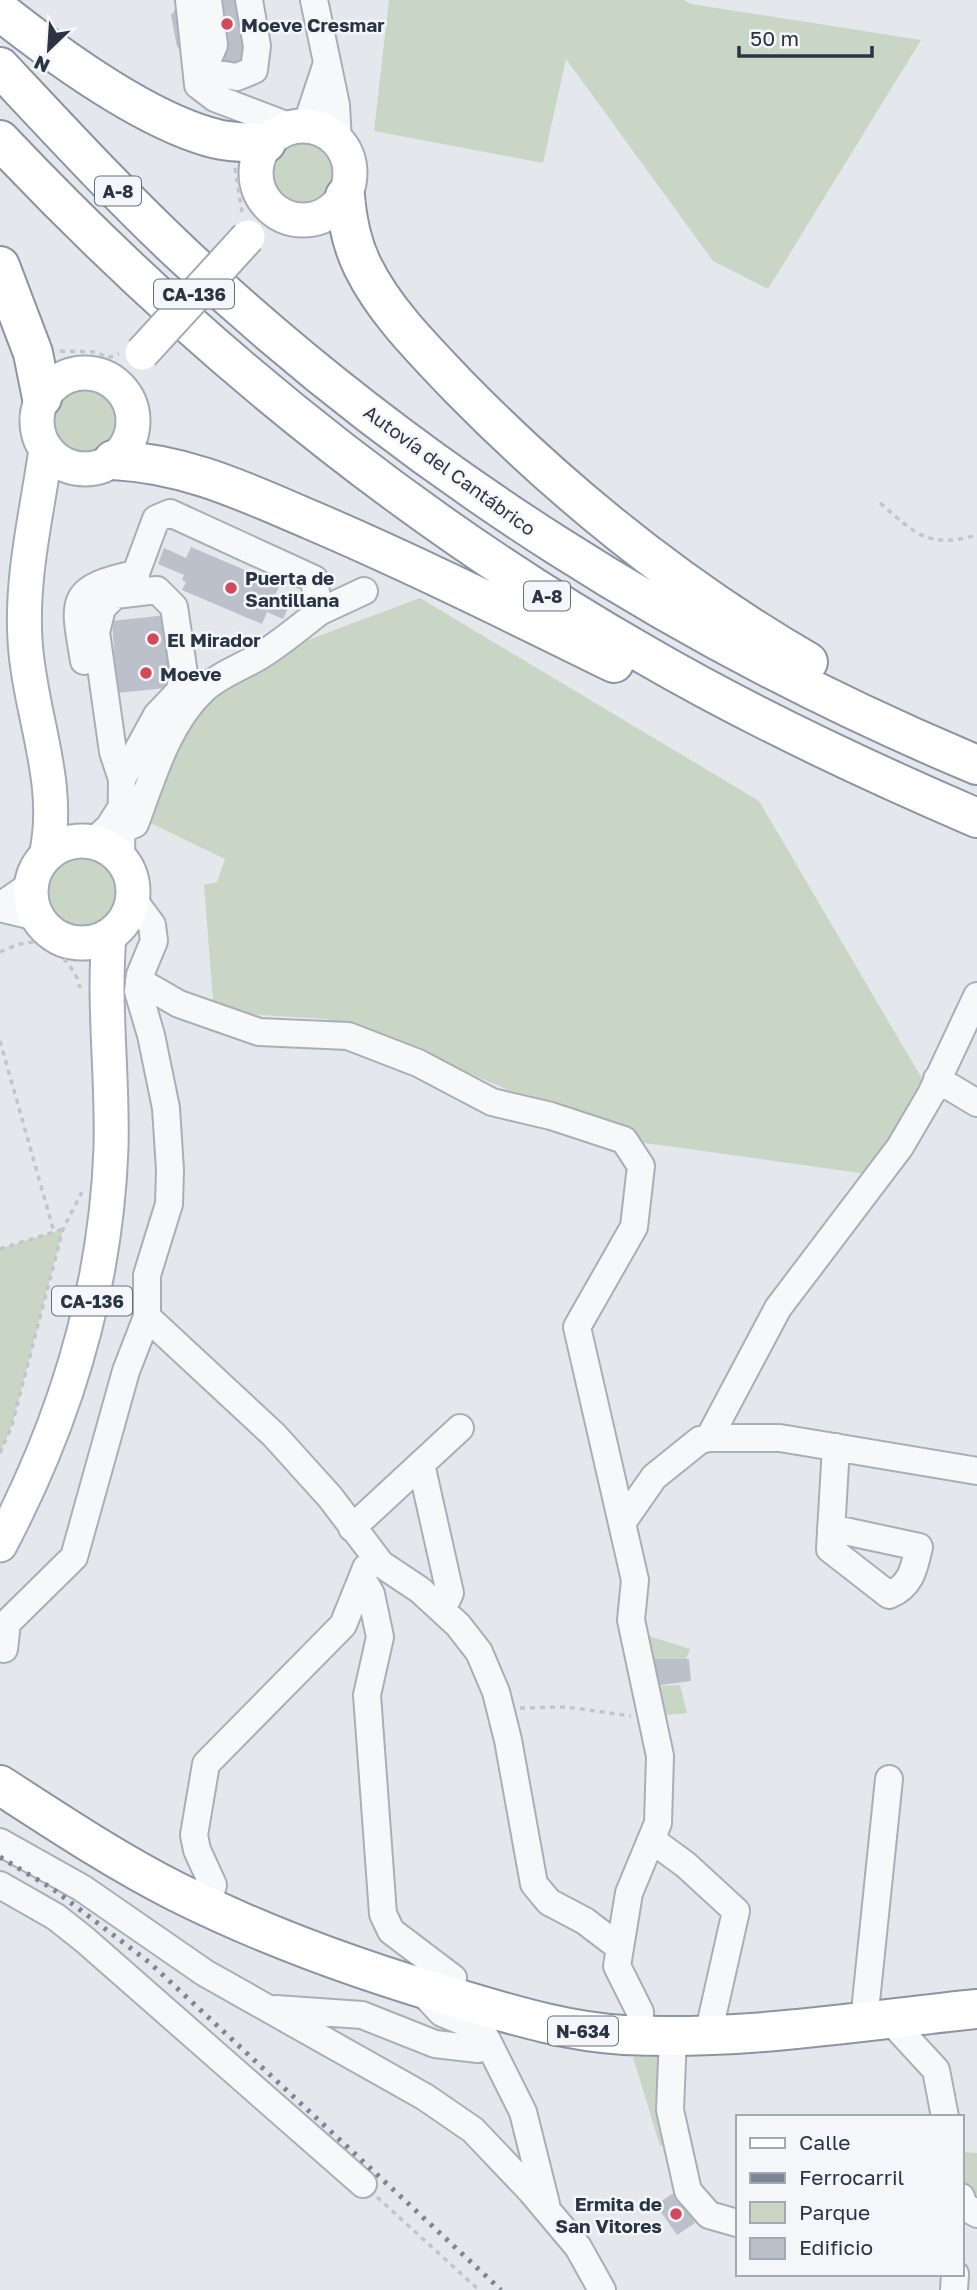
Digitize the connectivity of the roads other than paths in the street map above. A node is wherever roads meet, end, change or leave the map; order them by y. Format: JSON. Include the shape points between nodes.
{"nodes":[{"id":1,"x":188,"y":0,"type":"edge"},
{"id":2,"x":208,"y":0,"type":"edge"},
{"id":3,"x":249,"y":0,"type":"edge"},
{"id":4,"x":314,"y":0,"type":"edge"},
{"id":5,"x":0,"y":10,"type":"edge"},
{"id":6,"x":326,"y":66,"type":"junction"},
{"id":7,"x":0,"y":67,"type":"edge"},
{"id":8,"x":200,"y":80,"type":"junction"},
{"id":9,"x":274,"y":139,"type":"junction"},
{"id":10,"x":0,"y":140,"type":"edge"},
{"id":11,"x":338,"y":141,"type":"junction"},
{"id":12,"x":345,"y":196,"type":"junction"},
{"id":13,"x":262,"y":219,"type":"junction"},
{"id":14,"x":0,"y":266,"type":"edge"},
{"id":15,"x":142,"y":353,"type":"junction"},
{"id":16,"x":98,"y":376,"type":"junction"},
{"id":17,"x":126,"y":397,"type":"junction"},
{"id":18,"x":42,"y":398,"type":"junction"},
{"id":19,"x":46,"y":449,"type":"junction"},
{"id":20,"x":100,"y":465,"type":"junction"},
{"id":21,"x":36,"y":526,"type":"junction"},
{"id":22,"x":136,"y":582,"type":"junction"},
{"id":23,"x":364,"y":591,"type":"dead end"},
{"id":24,"x":319,"y":612,"type":"junction"},
{"id":25,"x":977,"y":749,"type":"edge"},
{"id":26,"x":977,"y":765,"type":"edge"},
{"id":27,"x":49,"y":772,"type":"junction"},
{"id":28,"x":122,"y":779,"type":"junction"},
{"id":29,"x":977,"y":818,"type":"edge"},
{"id":30,"x":977,"y":829,"type":"edge"},
{"id":31,"x":121,"y":832,"type":"junction"},
{"id":32,"x":90,"y":843,"type":"junction"},
{"id":33,"x":39,"y":870,"type":"junction"},
{"id":34,"x":132,"y":898,"type":"junction"},
{"id":35,"x":0,"y":907,"type":"edge"},
{"id":36,"x":37,"y":916,"type":"junction"},
{"id":37,"x":109,"y":936,"type":"junction"},
{"id":38,"x":65,"y":940,"type":"junction"},
{"id":39,"x":139,"y":981,"type":"junction"},
{"id":40,"x":977,"y":996,"type":"edge"},
{"id":41,"x":106,"y":1041,"type":"junction"},
{"id":42,"x":937,"y":1079,"type":"junction"},
{"id":43,"x":977,"y":1103,"type":"edge"},
{"id":44,"x":147,"y":1317,"type":"junction"},
{"id":45,"x":460,"y":1428,"type":"dead end"},
{"id":46,"x":709,"y":1438,"type":"junction"},
{"id":47,"x":836,"y":1447,"type":"junction"},
{"id":48,"x":421,"y":1464,"type":"junction"},
{"id":49,"x":977,"y":1471,"type":"edge"},
{"id":50,"x":622,"y":1523,"type":"junction"},
{"id":51,"x":352,"y":1528,"type":"junction"},
{"id":52,"x":831,"y":1528,"type":"dead end"},
{"id":53,"x":0,"y":1545,"type":"edge"},
{"id":54,"x":367,"y":1566,"type":"junction"},
{"id":55,"x":442,"y":1610,"type":"junction"},
{"id":56,"x":4,"y":1649,"type":"dead end"},
{"id":57,"x":889,"y":1779,"type":"dead end"},
{"id":58,"x":0,"y":1785,"type":"edge"},
{"id":59,"x":652,"y":1840,"type":"junction"},
{"id":60,"x":0,"y":1842,"type":"edge"},
{"id":61,"x":0,"y":1885,"type":"edge"},
{"id":62,"x":207,"y":1907,"type":"junction"},
{"id":63,"x":619,"y":1947,"type":"junction"},
{"id":64,"x":434,"y":1992,"type":"junction"},
{"id":65,"x":267,"y":2008,"type":"junction"},
{"id":66,"x":977,"y":2009,"type":"edge"},
{"id":67,"x":875,"y":2019,"type":"junction"},
{"id":68,"x":674,"y":2035,"type":"junction"},
{"id":69,"x":488,"y":2042,"type":"junction"},
{"id":70,"x":945,"y":2115,"type":"edge"},
{"id":71,"x":363,"y":2184,"type":"road end"},
{"id":72,"x":547,"y":2210,"type":"junction"},
{"id":73,"x":736,"y":2222,"type":"edge"},
{"id":74,"x":602,"y":2290,"type":"edge"}],
"edges":[{"from":1,"to":8,"type":"street"},
{"from":2,"to":8,"type":"street","via":[[213,53]]},
{"from":3,"to":8,"type":"street","via":[[257,46],[254,70],[237,77],[213,72]]},
{"from":4,"to":6,"type":"street"},
{"from":5,"to":9,"type":"highway","via":[[82,70],[182,127],[219,140]]},
{"from":6,"to":9,"type":"street"},
{"from":6,"to":11,"type":"street","via":[[336,105]]},
{"from":7,"to":26,"type":"highway","name":"Autovía del Cantábrico","number":"A-8","via":[[113,187],[215,284],[334,385],[471,488],[699,631],[821,694]]},
{"from":8,"to":9,"type":"street","via":[[215,98]]},
{"from":9,"to":11,"type":"main road","via":[[324,130]]},
{"from":9,"to":13,"type":"main road","via":[[258,157]]},
{"from":10,"to":29,"type":"highway","number":"A-8","via":[[170,308],[324,438],[455,535],[607,633],[720,697]]},
{"from":11,"to":12,"type":"main road","via":[[350,167]]},
{"from":12,"to":13,"type":"main road","via":[[321,217]]},
{"from":12,"to":25,"type":"highway","via":[[355,250],[385,303],[479,407],[565,487],[683,582],[777,644],[873,699]]},
{"from":13,"to":15,"type":"main road","number":"CA-136","bridge":true},
{"from":14,"to":18,"type":"highway","via":[[33,353]]},
{"from":15,"to":16,"type":"main road"},
{"from":15,"to":17,"type":"main road"},
{"from":16,"to":17,"type":"main road","via":[[119,387]]},
{"from":16,"to":18,"type":"main road","via":[[85,373],[60,380]]},
{"from":17,"to":20,"type":"main road","via":[[132,424],[123,450]]},
{"from":18,"to":19,"type":"main road","via":[[37,424]]},
{"from":19,"to":20,"type":"main road","via":[[57,460]]},
{"from":19,"to":21,"type":"main road"},
{"from":20,"to":21,"type":"main road","via":[[56,493]]},
{"from":20,"to":30,"type":"highway","via":[[184,469],[316,522],[412,564],[783,746]]},
{"from":21,"to":27,"type":"main road","via":[[25,574],[25,643]]},
{"from":22,"to":24,"type":"street","via":[[156,519],[170,513],[314,579]]},
{"from":22,"to":28,"type":"street","via":[[157,590],[174,607],[184,674],[179,692],[157,715]]},
{"from":22,"to":28,"type":"street","via":[[115,594],[106,590],[82,596],[75,608],[90,701],[107,707]]},
{"from":23,"to":24,"type":"street"},
{"from":24,"to":31,"type":"street","via":[[201,692],[162,753],[135,824]]},
{"from":27,"to":32,"type":"main road"},
{"from":27,"to":33,"type":"main road","via":[[51,834]]},
{"from":28,"to":31,"type":"street"},
{"from":31,"to":32,"type":"main road","via":[[108,849]]},
{"from":31,"to":34,"type":"main road"},
{"from":32,"to":33,"type":"main road","via":[[65,845]]},
{"from":33,"to":35,"type":"street"},
{"from":33,"to":36,"type":"main road","via":[[32,901]]},
{"from":34,"to":37,"type":"main road","via":[[125,919]]},
{"from":34,"to":39,"type":"street","via":[[152,925],[153,941]]},
{"from":35,"to":36,"type":"street"},
{"from":36,"to":38,"type":"main road"},
{"from":37,"to":38,"type":"main road","via":[[87,943]]},
{"from":37,"to":41,"type":"main road"},
{"from":38,"to":41,"type":"main road","via":[[81,961]]},
{"from":39,"to":44,"type":"street","via":[[166,1108],[170,1170],[169,1204],[147,1275]]},
{"from":39,"to":50,"type":"street","via":[[179,1004],[259,1032],[348,1036],[418,1063],[492,1102],[551,1115],[624,1140],[642,1166],[634,1227],[577,1327]]},
{"from":40,"to":42,"type":"street"},
{"from":41,"to":53,"type":"main road","number":"CA-136","via":[[111,1151],[93,1293],[56,1425]]},
{"from":42,"to":43,"type":"street"},
{"from":42,"to":46,"type":"street","via":[[881,1176],[778,1308]]},
{"from":44,"to":51,"type":"street","via":[[274,1435]]},
{"from":44,"to":56,"type":"street","via":[[125,1371],[74,1557],[7,1623]]},
{"from":45,"to":48,"type":"street"},
{"from":46,"to":47,"type":"street","via":[[780,1438]]},
{"from":46,"to":50,"type":"street","via":[[700,1440],[654,1477]]},
{"from":47,"to":49,"type":"street"},
{"from":47,"to":52,"type":"street"},
{"from":48,"to":51,"type":"street"},
{"from":48,"to":55,"type":"street","via":[[450,1593]]},
{"from":50,"to":59,"type":"street","via":[[635,1580],[631,1620],[660,1756],[658,1823]]},
{"from":51,"to":54,"type":"street"},
{"from":54,"to":55,"type":"street","via":[[381,1564]]},
{"from":54,"to":62,"type":"street","via":[[343,1625],[206,1764],[194,1835],[213,1885]]},
{"from":54,"to":64,"type":"street","via":[[380,1636],[367,1695],[383,1914],[391,1931],[453,1978]]},
{"from":55,"to":63,"type":"street","via":[[479,1652],[496,1692],[534,1884],[549,1902],[585,1920]]},
{"from":57,"to":67,"type":"street"},
{"from":58,"to":62,"type":"highway","number":"N-634"},
{"from":59,"to":63,"type":"street","via":[[629,1893]]},
{"from":59,"to":68,"type":"street","via":[[736,1911]]},
{"from":60,"to":65,"type":"street","via":[[82,1888],[205,1973]]},
{"from":61,"to":71,"type":"street","via":[[56,1917],[85,1940]]},
{"from":62,"to":64,"type":"highway","number":"N-634"},
{"from":63,"to":68,"type":"street","via":[[617,1966],[640,2012]]},
{"from":64,"to":68,"type":"highway","number":"N-634","via":[[590,2032]]},
{"from":64,"to":69,"type":"street","via":[[442,2013],[481,2029]]},
{"from":65,"to":69,"type":"street","via":[[362,2015],[435,2044],[478,2049]]},
{"from":65,"to":72,"type":"street","via":[[425,2097],[472,2130]]},
{"from":66,"to":67,"type":"highway","number":"N-634"},
{"from":67,"to":68,"type":"highway","number":"N-634"},
{"from":67,"to":70,"type":"street","via":[[936,2070]]},
{"from":68,"to":73,"type":"street","via":[[670,2110],[688,2192],[709,2215]]},
{"from":69,"to":72,"type":"street","via":[[523,2112]]},
{"from":72,"to":74,"type":"street","via":[[578,2247]]}]}
